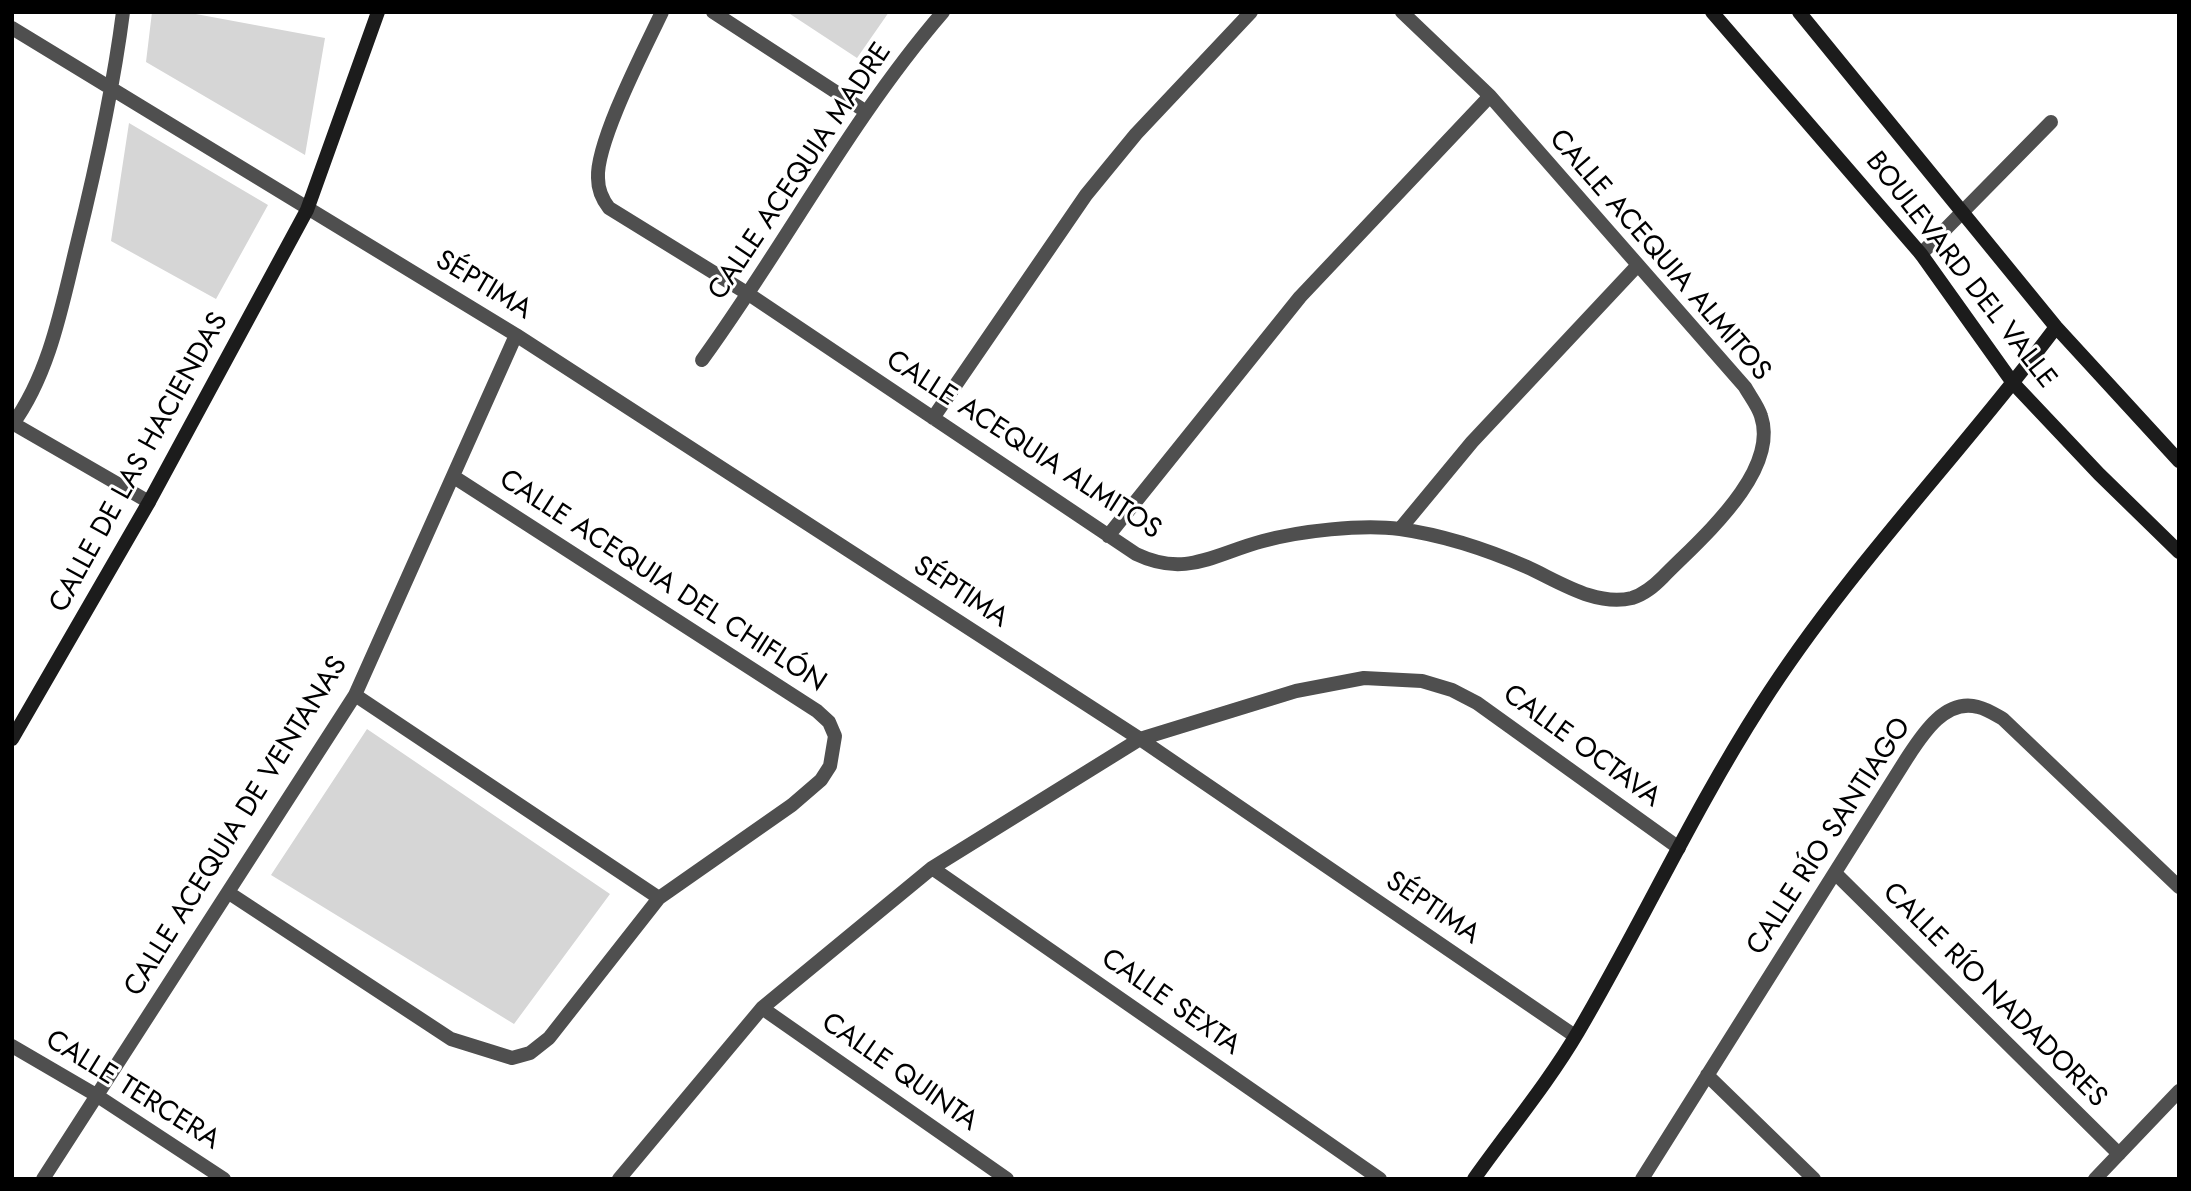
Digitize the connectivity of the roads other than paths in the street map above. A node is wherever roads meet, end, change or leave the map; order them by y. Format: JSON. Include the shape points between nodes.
{"nodes":[{"id":1,"x":123,"y":12,"type":"edge"},
{"id":2,"x":378,"y":12,"type":"edge"},
{"id":3,"x":662,"y":12,"type":"edge"},
{"id":4,"x":713,"y":12,"type":"edge"},
{"id":5,"x":943,"y":12,"type":"edge"},
{"id":6,"x":1251,"y":12,"type":"edge"},
{"id":7,"x":1402,"y":12,"type":"edge"},
{"id":8,"x":1799,"y":12,"type":"edge"},
{"id":9,"x":1717,"y":14,"type":"edge"},
{"id":10,"x":12,"y":28,"type":"edge"},
{"id":11,"x":113,"y":88,"type":"junction"},
{"id":12,"x":1489,"y":96,"type":"junction"},
{"id":13,"x":864,"y":111,"type":"junction"},
{"id":14,"x":2052,"y":122,"type":"dead end"},
{"id":15,"x":307,"y":210,"type":"junction"},
{"id":16,"x":1964,"y":212,"type":"junction"},
{"id":17,"x":1921,"y":254,"type":"junction"},
{"id":18,"x":1637,"y":266,"type":"junction"},
{"id":19,"x":750,"y":295,"type":"junction"},
{"id":20,"x":2056,"y":327,"type":"junction"},
{"id":21,"x":516,"y":335,"type":"junction"},
{"id":22,"x":702,"y":360,"type":"dead end"},
{"id":23,"x":2013,"y":383,"type":"junction"},
{"id":24,"x":933,"y":418,"type":"junction"},
{"id":25,"x":13,"y":424,"type":"edge"},
{"id":26,"x":2179,"y":461,"type":"edge"},
{"id":27,"x":454,"y":477,"type":"junction"},
{"id":28,"x":149,"y":502,"type":"junction"},
{"id":29,"x":1400,"y":529,"type":"junction"},
{"id":30,"x":1108,"y":536,"type":"junction"},
{"id":31,"x":2179,"y":552,"type":"edge"},
{"id":32,"x":355,"y":695,"type":"junction"},
{"id":33,"x":12,"y":739,"type":"edge"},
{"id":34,"x":1140,"y":739,"type":"junction"},
{"id":35,"x":1679,"y":848,"type":"junction"},
{"id":36,"x":932,"y":868,"type":"junction"},
{"id":37,"x":1835,"y":873,"type":"junction"},
{"id":38,"x":2179,"y":887,"type":"edge"},
{"id":39,"x":229,"y":893,"type":"junction"},
{"id":40,"x":659,"y":898,"type":"junction"},
{"id":41,"x":762,"y":1008,"type":"junction"},
{"id":42,"x":1575,"y":1036,"type":"junction"},
{"id":43,"x":12,"y":1046,"type":"edge"},
{"id":44,"x":1707,"y":1075,"type":"junction"},
{"id":45,"x":2179,"y":1091,"type":"edge"},
{"id":46,"x":96,"y":1095,"type":"junction"},
{"id":47,"x":2119,"y":1154,"type":"junction"},
{"id":48,"x":43,"y":1179,"type":"edge"},
{"id":49,"x":225,"y":1179,"type":"edge"},
{"id":50,"x":619,"y":1179,"type":"edge"},
{"id":51,"x":1007,"y":1179,"type":"edge"},
{"id":52,"x":1380,"y":1179,"type":"edge"},
{"id":53,"x":1474,"y":1179,"type":"edge"},
{"id":54,"x":1642,"y":1179,"type":"edge"},
{"id":55,"x":1814,"y":1179,"type":"edge"},
{"id":56,"x":2095,"y":1179,"type":"edge"}],
"edges":[{"from":1,"to":11,"type":"street"},
{"from":2,"to":15,"type":"street","name":"CALLE DE LAS HACIENDAS"},
{"from":3,"to":19,"type":"street","name":"CALLE ACEQUIA ALMITOS","via":[[598,166],[601,197],[609,208]]},
{"from":4,"to":13,"type":"street"},
{"from":5,"to":13,"type":"street","name":"CALLE ACEQUIA MADRE"},
{"from":6,"to":24,"type":"street","via":[[1136,134],[1086,195]]},
{"from":7,"to":12,"type":"street","name":"CALLE ACEQUIA ALMITOS"},
{"from":8,"to":16,"type":"street","name":"BOULEVARD DEL VALLE"},
{"from":9,"to":17,"type":"street","name":"BOULEVARD DEL VALLE"},
{"from":10,"to":11,"type":"street","name":"SÉPTIMA"},
{"from":11,"to":15,"type":"street","name":"SÉPTIMA"},
{"from":11,"to":25,"type":"street","via":[[58,321],[38,379]]},
{"from":12,"to":18,"type":"street","name":"CALLE ACEQUIA ALMITOS"},
{"from":12,"to":30,"type":"street","via":[[1300,297]]},
{"from":13,"to":19,"type":"street","name":"CALLE ACEQUIA MADRE"},
{"from":14,"to":16,"type":"street"},
{"from":15,"to":21,"type":"street","name":"SÉPTIMA"},
{"from":15,"to":28,"type":"street","name":"CALLE DE LAS HACIENDAS"},
{"from":16,"to":17,"type":"street"},
{"from":16,"to":20,"type":"street","name":"BOULEVARD DEL VALLE"},
{"from":17,"to":23,"type":"street","name":"BOULEVARD DEL VALLE"},
{"from":18,"to":29,"type":"street","via":[[1472,442]]},
{"from":18,"to":29,"type":"street","name":"CALLE ACEQUIA ALMITOS","via":[[1745,387],[1761,417],[1763,447],[1758,467],[1713,526],[1649,590],[1631,598],[1607,598],[1569,588],[1488,553]]},
{"from":19,"to":22,"type":"street","name":"CALLE ACEQUIA MADRE"},
{"from":19,"to":24,"type":"street","name":"CALLE ACEQUIA ALMITOS"},
{"from":20,"to":23,"type":"street"},
{"from":20,"to":26,"type":"street","name":"BOULEVARD DEL VALLE"},
{"from":21,"to":27,"type":"street","name":"CALLE ACEQUIA DE VENTANAS"},
{"from":21,"to":34,"type":"street","name":"SÉPTIMA"},
{"from":23,"to":31,"type":"street","name":"BOULEVARD DEL VALLE"},
{"from":23,"to":35,"type":"street","via":[[1831,606],[1760,705]]},
{"from":24,"to":30,"type":"street","name":"CALLE ACEQUIA ALMITOS"},
{"from":25,"to":28,"type":"street"},
{"from":27,"to":32,"type":"street","name":"CALLE ACEQUIA DE VENTANAS"},
{"from":27,"to":40,"type":"street","name":"CALLE ACEQUIA DEL CHIFLÓN","via":[[829,722],[835,749],[821,780]]},
{"from":28,"to":33,"type":"street","name":"CALLE DE LAS HACIENDAS"},
{"from":29,"to":30,"type":"street","name":"CALLE ACEQUIA ALMITOS","via":[[1295,535],[1176,566],[1152,562]]},
{"from":32,"to":39,"type":"street","name":"CALLE ACEQUIA DE VENTANAS"},
{"from":32,"to":40,"type":"street"},
{"from":34,"to":35,"type":"street","name":"CALLE OCTAVA","via":[[1296,691],[1364,678],[1397,678],[1452,690],[1519,732]]},
{"from":34,"to":36,"type":"street","name":"CALLE OCTAVA"},
{"from":34,"to":42,"type":"street","name":"SÉPTIMA"},
{"from":35,"to":42,"type":"street"},
{"from":36,"to":41,"type":"street","name":"CALLE OCTAVA"},
{"from":36,"to":52,"type":"street","name":"CALLE SEXTA"},
{"from":37,"to":38,"type":"street","name":"CALLE RÍO SANTIAGO","via":[[1923,733],[1955,707],[1978,706],[2003,719]]},
{"from":37,"to":44,"type":"street","name":"CALLE RÍO SANTIAGO"},
{"from":37,"to":47,"type":"street","name":"CALLE RÍO NADADORES"},
{"from":39,"to":40,"type":"street","name":"CALLE ACEQUIA DEL CHIFLÓN","via":[[452,1039],[512,1058],[530,1053],[549,1038]]},
{"from":39,"to":46,"type":"street","name":"CALLE ACEQUIA DE VENTANAS"},
{"from":41,"to":50,"type":"street","name":"CALLE OCTAVA"},
{"from":41,"to":51,"type":"street","name":"CALLE QUINTA"},
{"from":42,"to":53,"type":"street"},
{"from":43,"to":46,"type":"street","name":"CALLE TERCERA"},
{"from":44,"to":54,"type":"street","name":"CALLE RÍO SANTIAGO"},
{"from":44,"to":55,"type":"street"},
{"from":45,"to":47,"type":"street"},
{"from":46,"to":48,"type":"street","name":"CALLE ACEQUIA DE VENTANAS"},
{"from":46,"to":49,"type":"street","name":"CALLE TERCERA"},
{"from":47,"to":56,"type":"street"}]}
